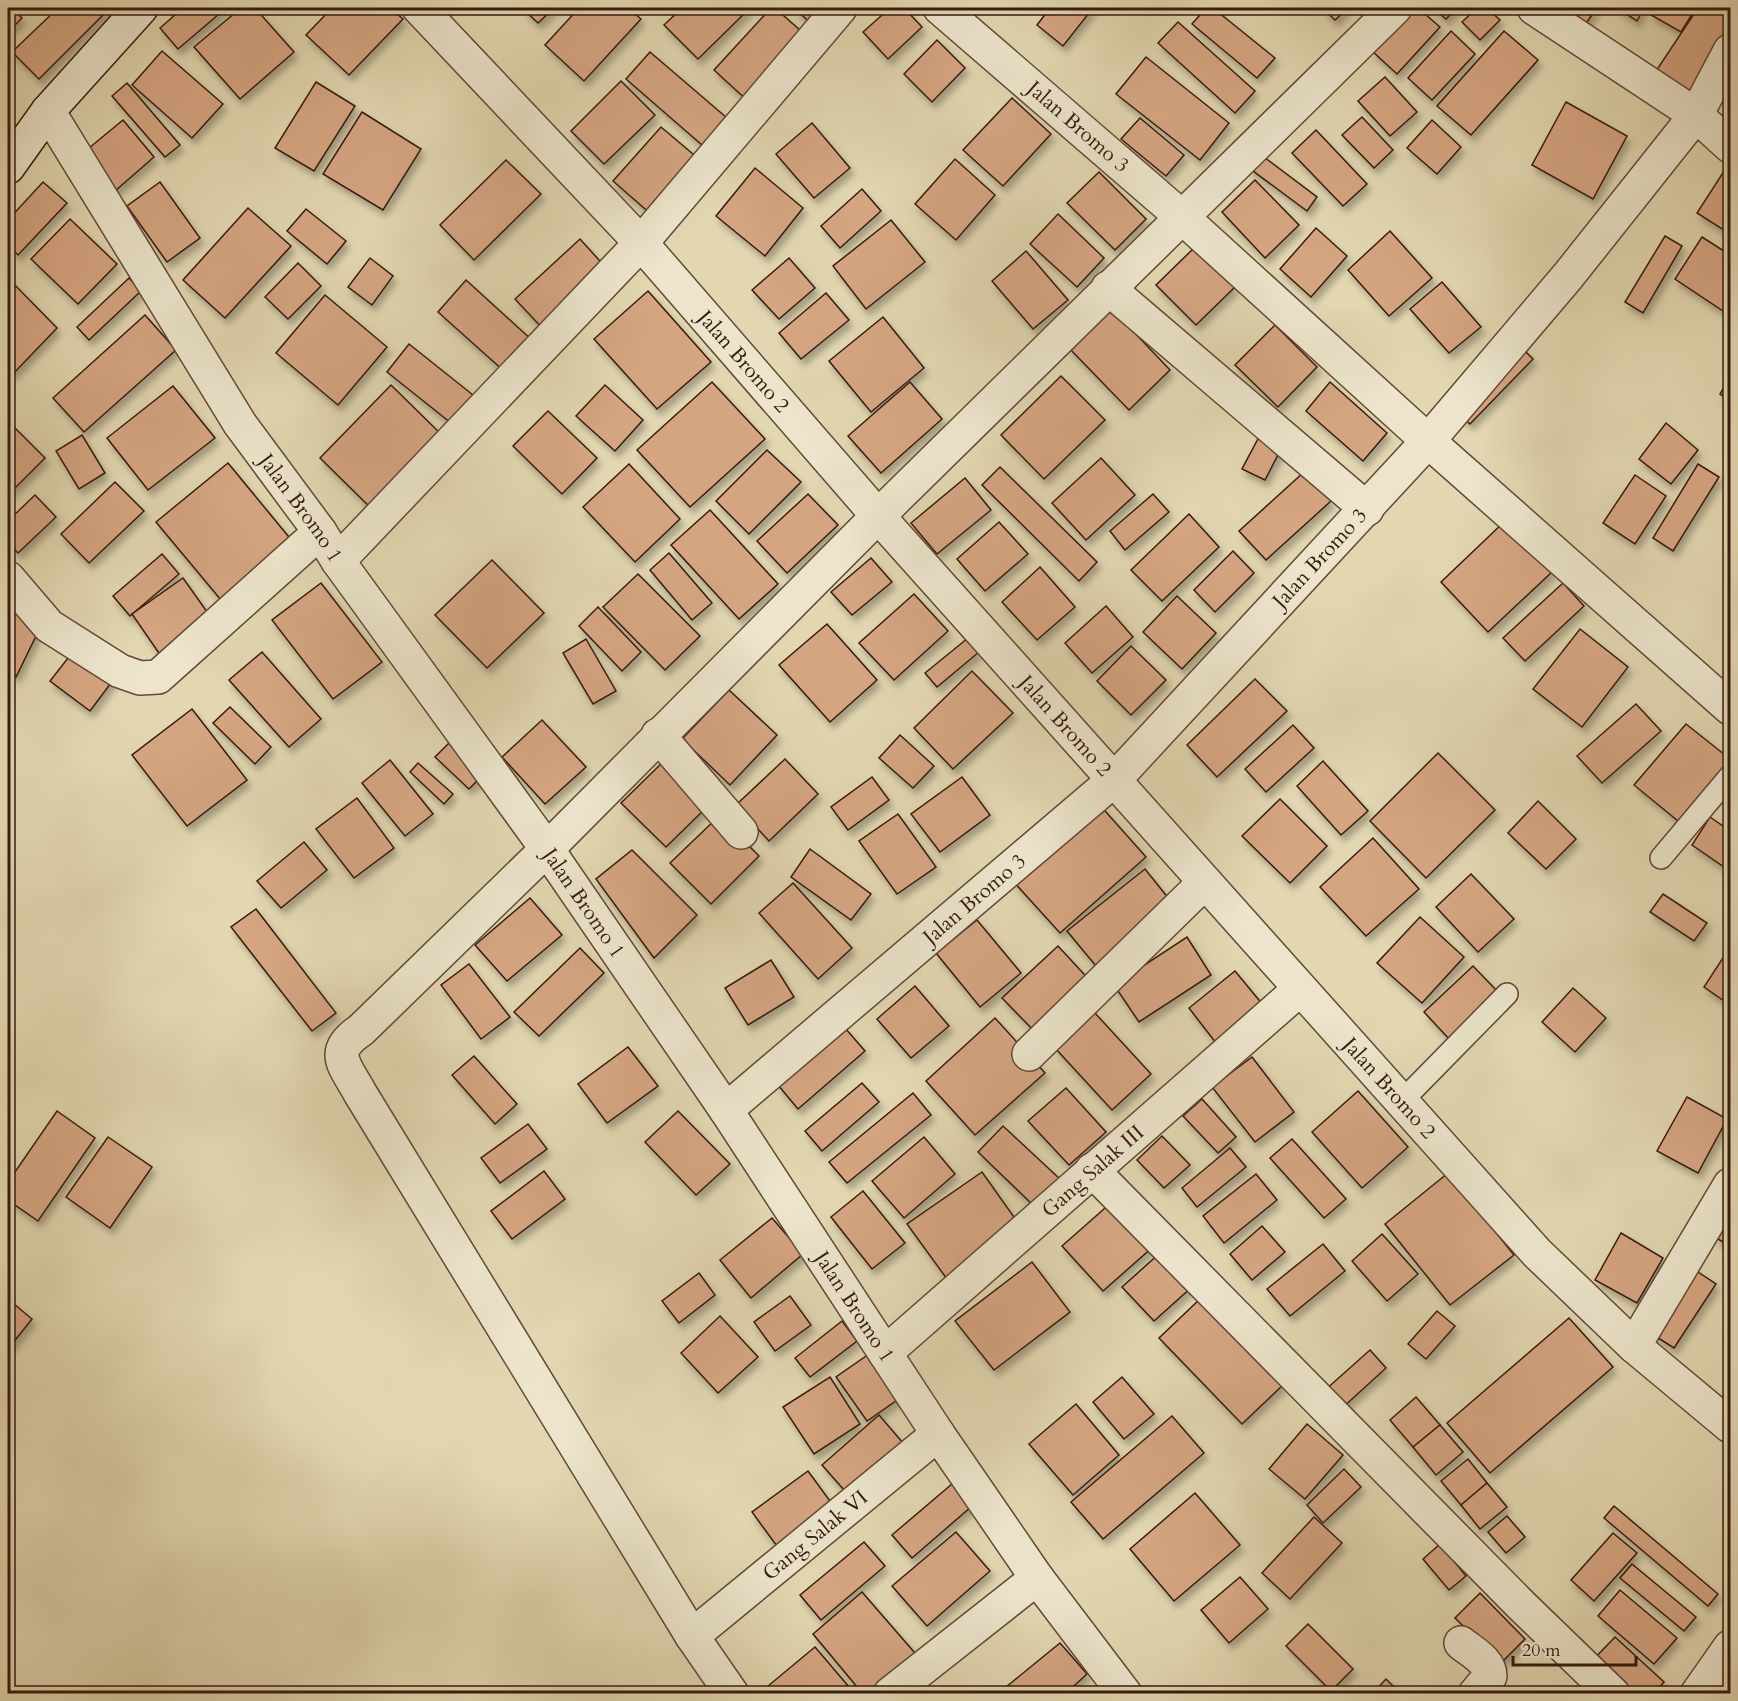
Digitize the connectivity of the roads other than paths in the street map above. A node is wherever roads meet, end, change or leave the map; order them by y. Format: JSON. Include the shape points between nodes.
{"nodes":[{"id":1,"x":141,"y":8,"type":"edge"},
{"id":2,"x":419,"y":8,"type":"edge"},
{"id":3,"x":840,"y":8,"type":"edge"},
{"id":4,"x":940,"y":8,"type":"edge"},
{"id":5,"x":1395,"y":8,"type":"edge"},
{"id":6,"x":1534,"y":8,"type":"edge"},
{"id":7,"x":1731,"y":51,"type":"edge"},
{"id":8,"x":48,"y":111,"type":"junction"},
{"id":9,"x":1696,"y":116,"type":"junction"},
{"id":10,"x":1731,"y":146,"type":"edge"},
{"id":11,"x":8,"y":167,"type":"edge"},
{"id":12,"x":1183,"y":218,"type":"junction"},
{"id":13,"x":641,"y":243,"type":"junction"},
{"id":14,"x":1108,"y":288,"type":"junction"},
{"id":15,"x":1428,"y":441,"type":"junction"},
{"id":16,"x":1367,"y":509,"type":"junction"},
{"id":17,"x":878,"y":516,"type":"junction"},
{"id":18,"x":320,"y":532,"type":"junction"},
{"id":19,"x":339,"y":561,"type":"junction"},
{"id":20,"x":8,"y":578,"type":"edge"},
{"id":21,"x":1731,"y":708,"type":"edge"},
{"id":22,"x":658,"y":735,"type":"junction"},
{"id":23,"x":1731,"y":776,"type":"edge"},
{"id":24,"x":1114,"y":780,"type":"junction"},
{"id":25,"x":741,"y":832,"type":"dead end"},
{"id":26,"x":547,"y":849,"type":"junction"},
{"id":27,"x":1661,"y":858,"type":"dead end"},
{"id":28,"x":1205,"y":882,"type":"junction"},
{"id":29,"x":1300,"y":989,"type":"junction"},
{"id":30,"x":1507,"y":994,"type":"dead end"},
{"id":31,"x":1029,"y":1054,"type":"dead end"},
{"id":32,"x":1401,"y":1102,"type":"junction"},
{"id":33,"x":726,"y":1110,"type":"junction"},
{"id":34,"x":1092,"y":1170,"type":"junction"},
{"id":35,"x":1731,"y":1185,"type":"edge"},
{"id":36,"x":1634,"y":1346,"type":"junction"},
{"id":37,"x":885,"y":1353,"type":"junction"},
{"id":38,"x":1731,"y":1426,"type":"edge"},
{"id":39,"x":938,"y":1434,"type":"junction"},
{"id":40,"x":1037,"y":1578,"type":"junction"},
{"id":41,"x":693,"y":1636,"type":"junction"},
{"id":42,"x":1461,"y":1643,"type":"dead end"},
{"id":43,"x":1731,"y":1647,"type":"edge"},
{"id":44,"x":732,"y":1694,"type":"edge"},
{"id":45,"x":890,"y":1694,"type":"edge"},
{"id":46,"x":1125,"y":1694,"type":"edge"},
{"id":47,"x":1475,"y":1694,"type":"edge"},
{"id":48,"x":1613,"y":1694,"type":"edge"},
{"id":49,"x":1697,"y":1694,"type":"edge"}],
"edges":[{"from":1,"to":8,"type":"street"},
{"from":2,"to":13,"type":"street","name":"Jalan Bromo 2"},
{"from":3,"to":13,"type":"street"},
{"from":4,"to":12,"type":"street","name":"Jalan Bromo 3"},
{"from":5,"to":12,"type":"street"},
{"from":6,"to":9,"type":"street"},
{"from":7,"to":9,"type":"street"},
{"from":8,"to":11,"type":"street"},
{"from":8,"to":18,"type":"street","name":"Jalan Bromo 1","via":[[240,424]]},
{"from":9,"to":10,"type":"street"},
{"from":9,"to":15,"type":"street","via":[[1569,276]]},
{"from":12,"to":14,"type":"street"},
{"from":12,"to":15,"type":"street","name":"Jalan Bromo 3"},
{"from":13,"to":17,"type":"street","name":"Jalan Bromo 2"},
{"from":13,"to":19,"type":"street"},
{"from":14,"to":16,"type":"street"},
{"from":14,"to":17,"type":"street"},
{"from":15,"to":16,"type":"street","name":"Jalan Bromo 3"},
{"from":15,"to":21,"type":"street"},
{"from":16,"to":24,"type":"street","name":"Jalan Bromo 3"},
{"from":17,"to":22,"type":"street"},
{"from":17,"to":24,"type":"street","name":"Jalan Bromo 2"},
{"from":18,"to":19,"type":"street","name":"Jalan Bromo 1"},
{"from":18,"to":20,"type":"street","via":[[158,677],[140,678],[120,671],[49,626]]},
{"from":19,"to":26,"type":"street","name":"Jalan Bromo 1"},
{"from":22,"to":25,"type":"street"},
{"from":22,"to":26,"type":"street"},
{"from":23,"to":27,"type":"lane"},
{"from":24,"to":28,"type":"street","name":"Jalan Bromo 2"},
{"from":24,"to":33,"type":"street","name":"Jalan Bromo 3"},
{"from":26,"to":33,"type":"street","name":"Jalan Bromo 1"},
{"from":26,"to":41,"type":"street","via":[[361,1030],[347,1039],[341,1049],[343,1061]]},
{"from":28,"to":29,"type":"street","name":"Jalan Bromo 2"},
{"from":28,"to":31,"type":"street"},
{"from":29,"to":32,"type":"street","name":"Jalan Bromo 2"},
{"from":29,"to":34,"type":"street","name":"Gang Salak III"},
{"from":30,"to":32,"type":"lane"},
{"from":32,"to":36,"type":"street","name":"Jalan Bromo 2","via":[[1537,1253]]},
{"from":33,"to":37,"type":"street","name":"Jalan Bromo 1"},
{"from":34,"to":37,"type":"street","name":"Gang Salak III"},
{"from":34,"to":48,"type":"street"},
{"from":35,"to":36,"type":"street"},
{"from":36,"to":38,"type":"street","name":"Jalan Bromo 2"},
{"from":37,"to":39,"type":"street","name":"Jalan Bromo 1"},
{"from":39,"to":40,"type":"street","name":"Jalan Bromo 1"},
{"from":39,"to":41,"type":"street","name":"Gang Salak VI"},
{"from":40,"to":45,"type":"street"},
{"from":40,"to":46,"type":"street","name":"Jalan Bromo 1"},
{"from":41,"to":44,"type":"street"},
{"from":42,"to":47,"type":"street","via":[[1490,1669],[1490,1676]]},
{"from":43,"to":49,"type":"street"}]}
